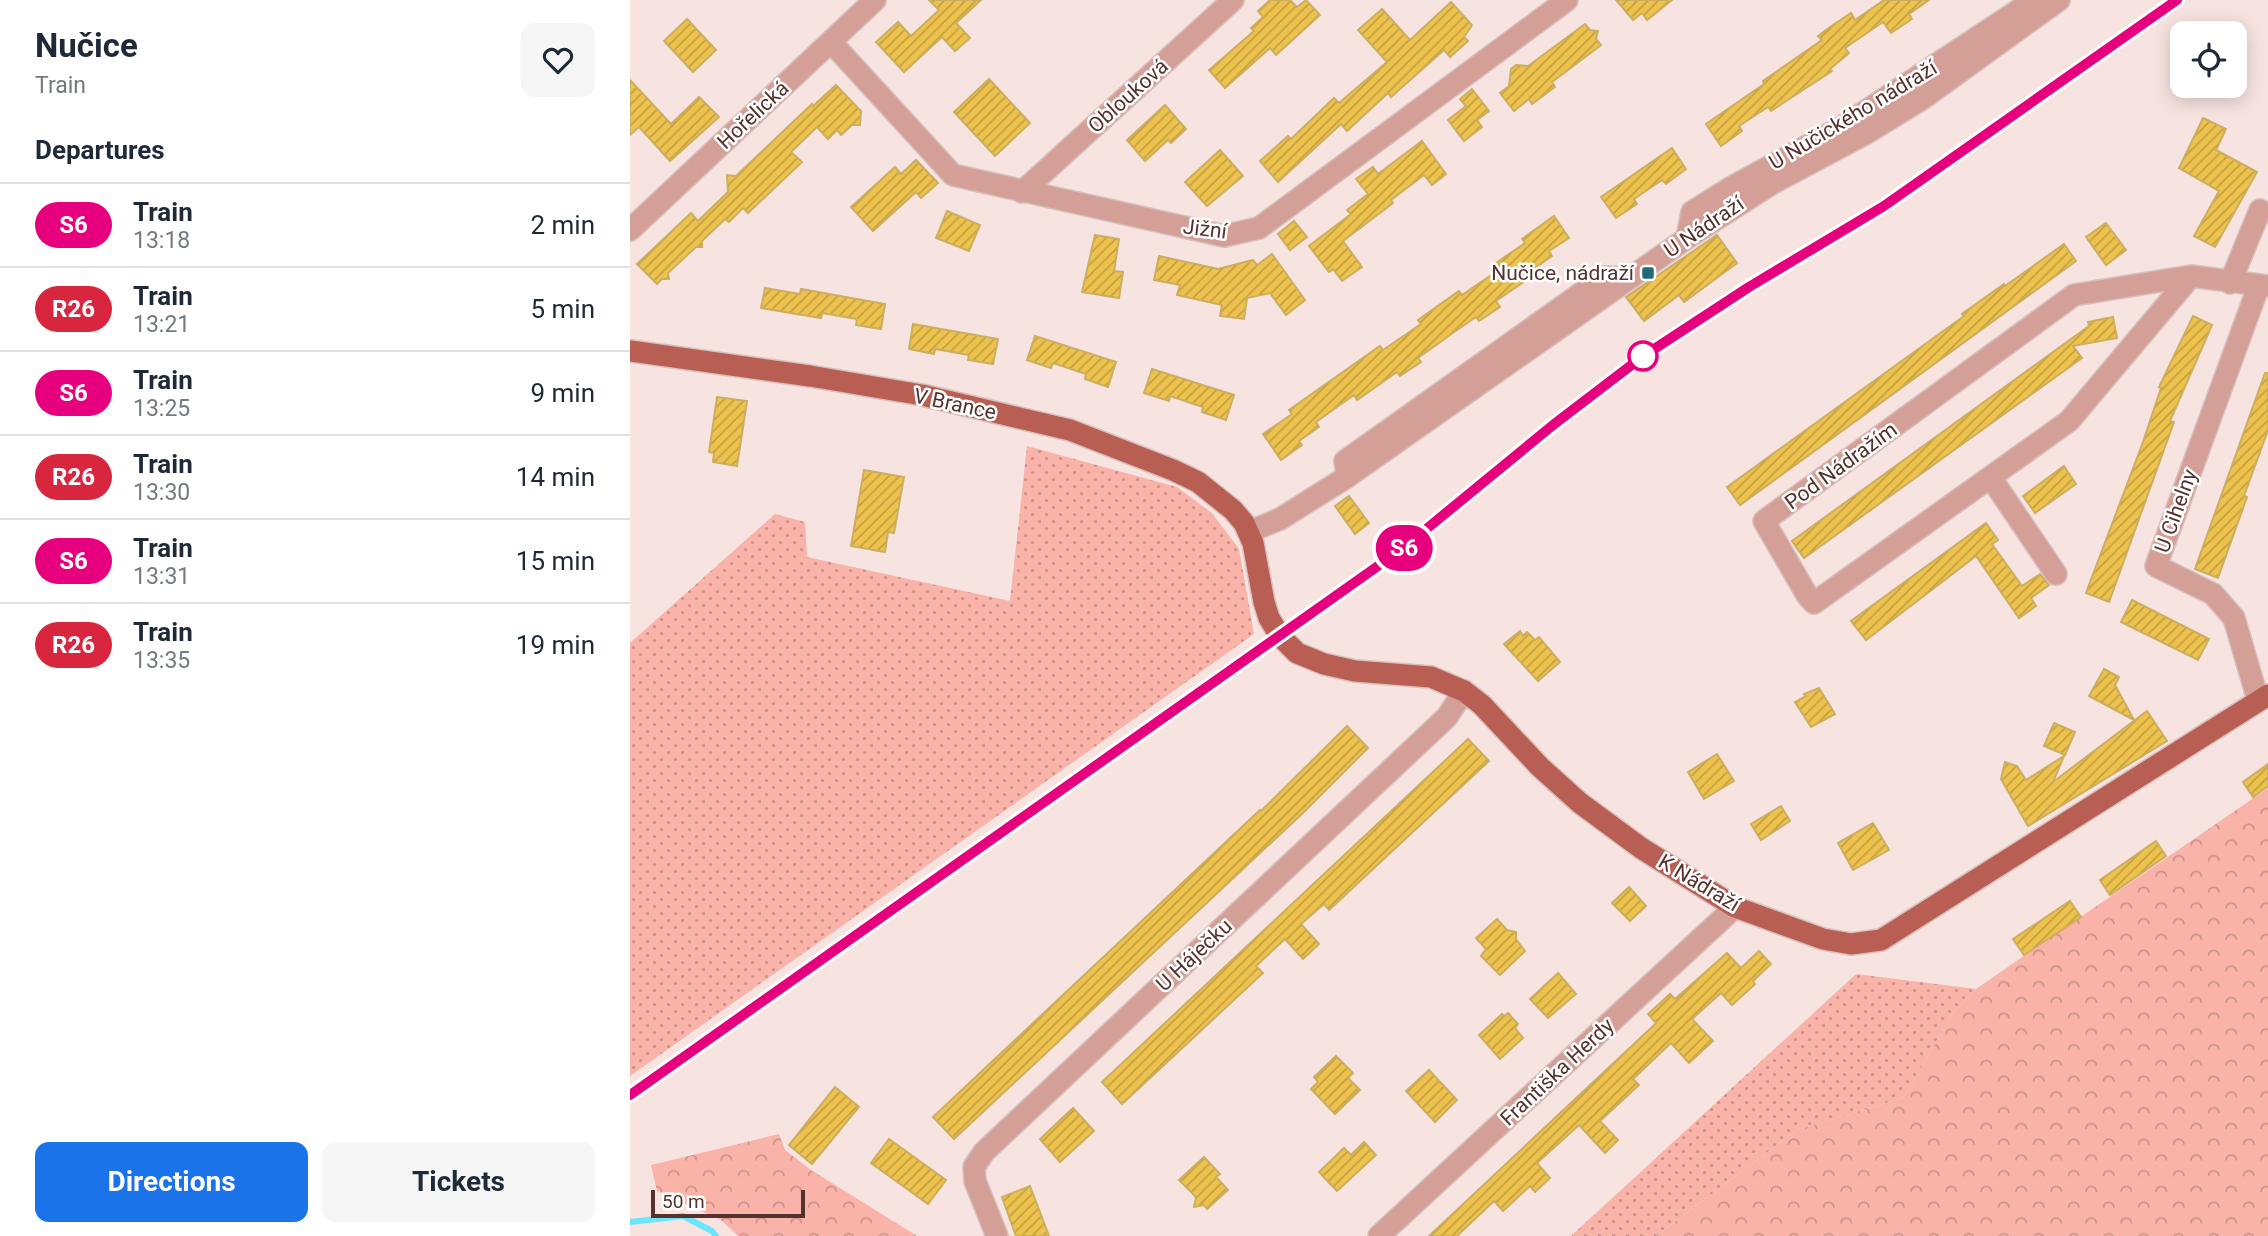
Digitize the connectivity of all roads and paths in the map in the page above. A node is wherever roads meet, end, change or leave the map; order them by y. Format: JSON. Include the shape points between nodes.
{"nodes":[{"id":1,"x":875,"y":0,"type":"edge"},
{"id":2,"x":1233,"y":0,"type":"edge"},
{"id":3,"x":1567,"y":0,"type":"edge"},
{"id":4,"x":2034,"y":0,"type":"edge"},
{"id":5,"x":2059,"y":0,"type":"edge"},
{"id":6,"x":831,"y":42,"type":"junction"},
{"id":7,"x":1022,"y":192,"type":"junction"},
{"id":8,"x":2260,"y":210,"type":"dead end"},
{"id":9,"x":630,"y":230,"type":"edge"},
{"id":10,"x":1686,"y":238,"type":"junction"},
{"id":11,"x":2191,"y":276,"type":"junction"},
{"id":12,"x":2230,"y":283,"type":"junction"},
{"id":13,"x":2263,"y":286,"type":"edge"},
{"id":14,"x":630,"y":351,"type":"edge"},
{"id":15,"x":1992,"y":478,"type":"junction"},
{"id":16,"x":1249,"y":532,"type":"junction"},
{"id":17,"x":2056,"y":574,"type":"dead end"},
{"id":18,"x":1464,"y":691,"type":"junction"},
{"id":19,"x":2263,"y":698,"type":"edge"},
{"id":20,"x":1735,"y":908,"type":"junction"},
{"id":21,"x":997,"y":1236,"type":"edge"},
{"id":22,"x":1379,"y":1236,"type":"edge"}],
"edges":[{"from":1,"to":6,"type":"street","name":"Hořelická"},
{"from":2,"to":7,"type":"street","name":"Oblouková"},
{"from":3,"to":7,"type":"street","name":"Jižní","via":[[1259,228],[1224,236]]},
{"from":4,"to":10,"type":"street","name":"U Nučického nádraží","via":[[1840,128],[1692,212]]},
{"from":5,"to":10,"type":"street","name":"U Nádraží","via":[[1922,99]]},
{"from":6,"to":7,"type":"street","name":"Jižní","via":[[953,174]]},
{"from":6,"to":9,"type":"street","name":"Hořelická"},
{"from":8,"to":12,"type":"street"},
{"from":10,"to":16,"type":"street","name":"U Nádraží","via":[[1347,477],[1280,519]]},
{"from":11,"to":12,"type":"street","name":"Pod Nádražím"},
{"from":11,"to":15,"type":"street","name":"Pod Nádražím","via":[[2069,421]]},
{"from":11,"to":15,"type":"street","name":"Pod Nádražím","via":[[2074,295],[1765,521],[1814,603]]},
{"from":12,"to":13,"type":"street","name":"Pod Nádražím"},
{"from":13,"to":19,"type":"street","name":"U Cihelny","via":[[2156,566],[2213,594],[2234,618]]},
{"from":14,"to":16,"type":"main road","name":"V Brance","via":[[810,376],[1070,429],[1198,482],[1233,510]]},
{"from":15,"to":17,"type":"street"},
{"from":16,"to":18,"type":"main road","name":"K Nádraží","via":[[1269,618],[1297,653],[1355,671],[1431,677]]},
{"from":18,"to":20,"type":"main road","name":"K Nádraží","via":[[1580,803]]},
{"from":18,"to":21,"type":"street","name":"U Háječku","via":[[1447,717],[984,1152],[974,1167],[975,1181]]},
{"from":19,"to":20,"type":"main road","name":"K Nádraží","via":[[1881,940],[1851,944],[1823,939]]},
{"from":20,"to":22,"type":"street","name":"Františka Herdy"}]}
